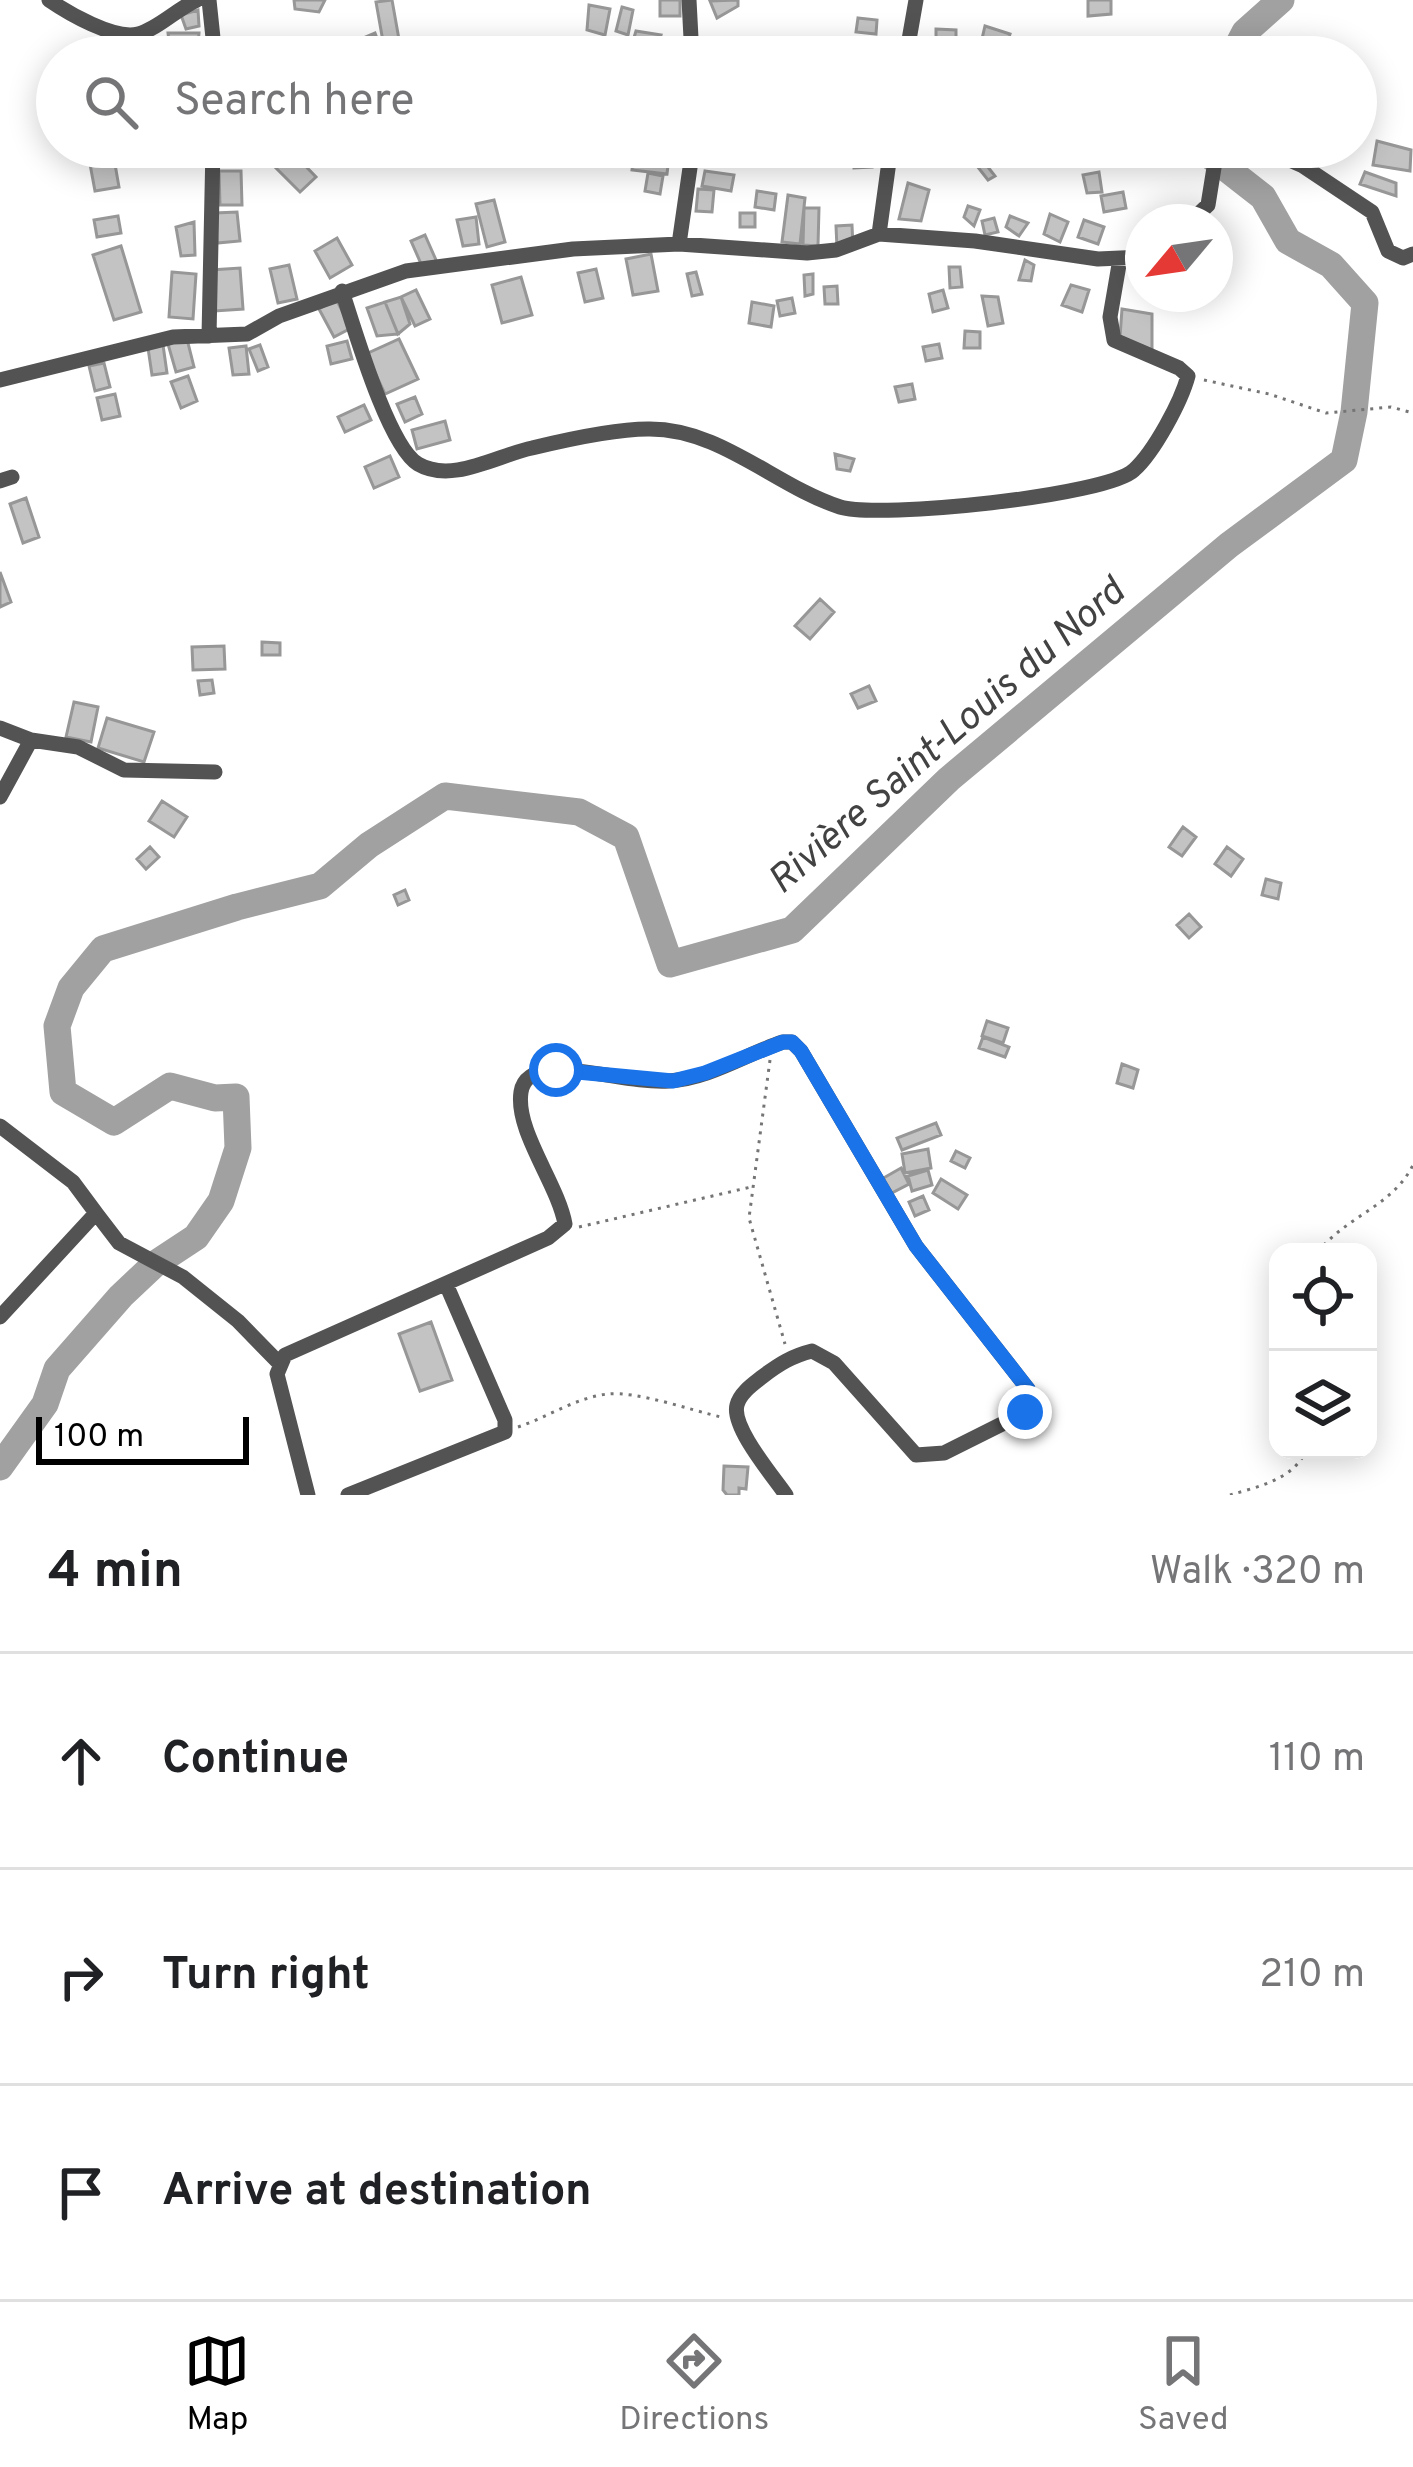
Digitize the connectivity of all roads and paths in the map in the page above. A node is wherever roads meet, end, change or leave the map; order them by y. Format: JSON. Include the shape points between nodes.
{"nodes":[{"id":1,"x":49,"y":0,"type":"edge"},
{"id":2,"x":197,"y":0,"type":"edge"},
{"id":3,"x":209,"y":0,"type":"edge"},
{"id":4,"x":689,"y":0,"type":"edge"},
{"id":5,"x":916,"y":0,"type":"edge"},
{"id":6,"x":213,"y":36,"type":"edge"},
{"id":7,"x":691,"y":36,"type":"edge"},
{"id":8,"x":910,"y":36,"type":"edge"},
{"id":9,"x":213,"y":168,"type":"edge"},
{"id":10,"x":690,"y":168,"type":"edge"},
{"id":11,"x":888,"y":168,"type":"edge"},
{"id":12,"x":1213,"y":168,"type":"edge"},
{"id":13,"x":1306,"y":168,"type":"edge"},
{"id":14,"x":1208,"y":204,"type":"edge"},
{"id":15,"x":879,"y":234,"type":"junction"},
{"id":16,"x":679,"y":244,"type":"junction"},
{"id":17,"x":1413,"y":254,"type":"edge"},
{"id":18,"x":1125,"y":259,"type":"edge"},
{"id":19,"x":1120,"y":260,"type":"junction"},
{"id":20,"x":342,"y":291,"type":"junction"},
{"id":21,"x":209,"y":335,"type":"junction"},
{"id":22,"x":1187,"y":376,"type":"junction"},
{"id":23,"x":0,"y":380,"type":"edge"},
{"id":24,"x":1413,"y":412,"type":"edge"},
{"id":25,"x":0,"y":728,"type":"edge"},
{"id":26,"x":31,"y":740,"type":"junction"},
{"id":27,"x":215,"y":772,"type":"dead end"},
{"id":28,"x":0,"y":797,"type":"edge"},
{"id":29,"x":771,"y":1046,"type":"junction"},
{"id":30,"x":3,"y":1132,"type":"edge"},
{"id":31,"x":1413,"y":1165,"type":"edge"},
{"id":32,"x":751,"y":1187,"type":"junction"},
{"id":33,"x":96,"y":1213,"type":"junction"},
{"id":34,"x":560,"y":1231,"type":"junction"},
{"id":35,"x":1325,"y":1243,"type":"edge"},
{"id":36,"x":446,"y":1284,"type":"junction"},
{"id":37,"x":0,"y":1318,"type":"edge"},
{"id":38,"x":788,"y":1357,"type":"junction"},
{"id":39,"x":279,"y":1363,"type":"junction"},
{"id":40,"x":737,"y":1420,"type":"junction"},
{"id":41,"x":505,"y":1432,"type":"junction"},
{"id":42,"x":1303,"y":1459,"type":"edge"},
{"id":43,"x":308,"y":1495,"type":"edge"},
{"id":44,"x":348,"y":1495,"type":"edge"},
{"id":45,"x":786,"y":1495,"type":"edge"},
{"id":46,"x":1230,"y":1495,"type":"edge"}],
"edges":[{"from":1,"to":2,"type":"street","via":[[76,18],[139,34]]},
{"from":3,"to":6,"type":"street"},
{"from":4,"to":7,"type":"street"},
{"from":5,"to":8,"type":"street"},
{"from":9,"to":21,"type":"street"},
{"from":10,"to":16,"type":"street"},
{"from":11,"to":15,"type":"street"},
{"from":12,"to":14,"type":"street"},
{"from":13,"to":17,"type":"street","via":[[1372,212],[1388,251]]},
{"from":15,"to":16,"type":"street","via":[[807,253]]},
{"from":15,"to":19,"type":"street"},
{"from":16,"to":20,"type":"street","via":[[406,271]]},
{"from":18,"to":19,"type":"street"},
{"from":19,"to":22,"type":"street","via":[[1114,340]]},
{"from":20,"to":21,"type":"street","via":[[248,334]]},
{"from":20,"to":22,"type":"street","via":[[400,447],[424,467],[468,468],[529,448],[649,429],[700,437],[838,506],[869,513],[1012,499],[1133,472],[1179,403]]},
{"from":21,"to":23,"type":"street"},
{"from":22,"to":24,"type":"path","via":[[1326,413]]},
{"from":25,"to":26,"type":"street"},
{"from":26,"to":27,"type":"street","via":[[78,747],[124,770]]},
{"from":26,"to":28,"type":"street"},
{"from":29,"to":32,"type":"path"},
{"from":29,"to":34,"type":"street","via":[[673,1081],[556,1070],[527,1079],[522,1115],[563,1211]]},
{"from":29,"to":38,"type":"street","via":[[792,1042],[801,1051],[903,1227],[1033,1404],[944,1454],[916,1455],[834,1363],[812,1351]]},
{"from":30,"to":33,"type":"street","via":[[73,1182]]},
{"from":31,"to":35,"type":"path","via":[[1388,1198]]},
{"from":32,"to":34,"type":"path"},
{"from":32,"to":38,"type":"path","via":[[757,1256]]},
{"from":33,"to":37,"type":"street"},
{"from":33,"to":39,"type":"street","via":[[119,1243],[183,1277]]},
{"from":34,"to":36,"type":"street"},
{"from":36,"to":39,"type":"street","via":[[295,1348]]},
{"from":36,"to":41,"type":"street"},
{"from":38,"to":40,"type":"street","via":[[743,1394]]},
{"from":39,"to":43,"type":"street"},
{"from":40,"to":41,"type":"path","via":[[607,1394]]},
{"from":40,"to":45,"type":"street"},
{"from":41,"to":44,"type":"street"},
{"from":42,"to":46,"type":"path","via":[[1270,1484]]}]}
